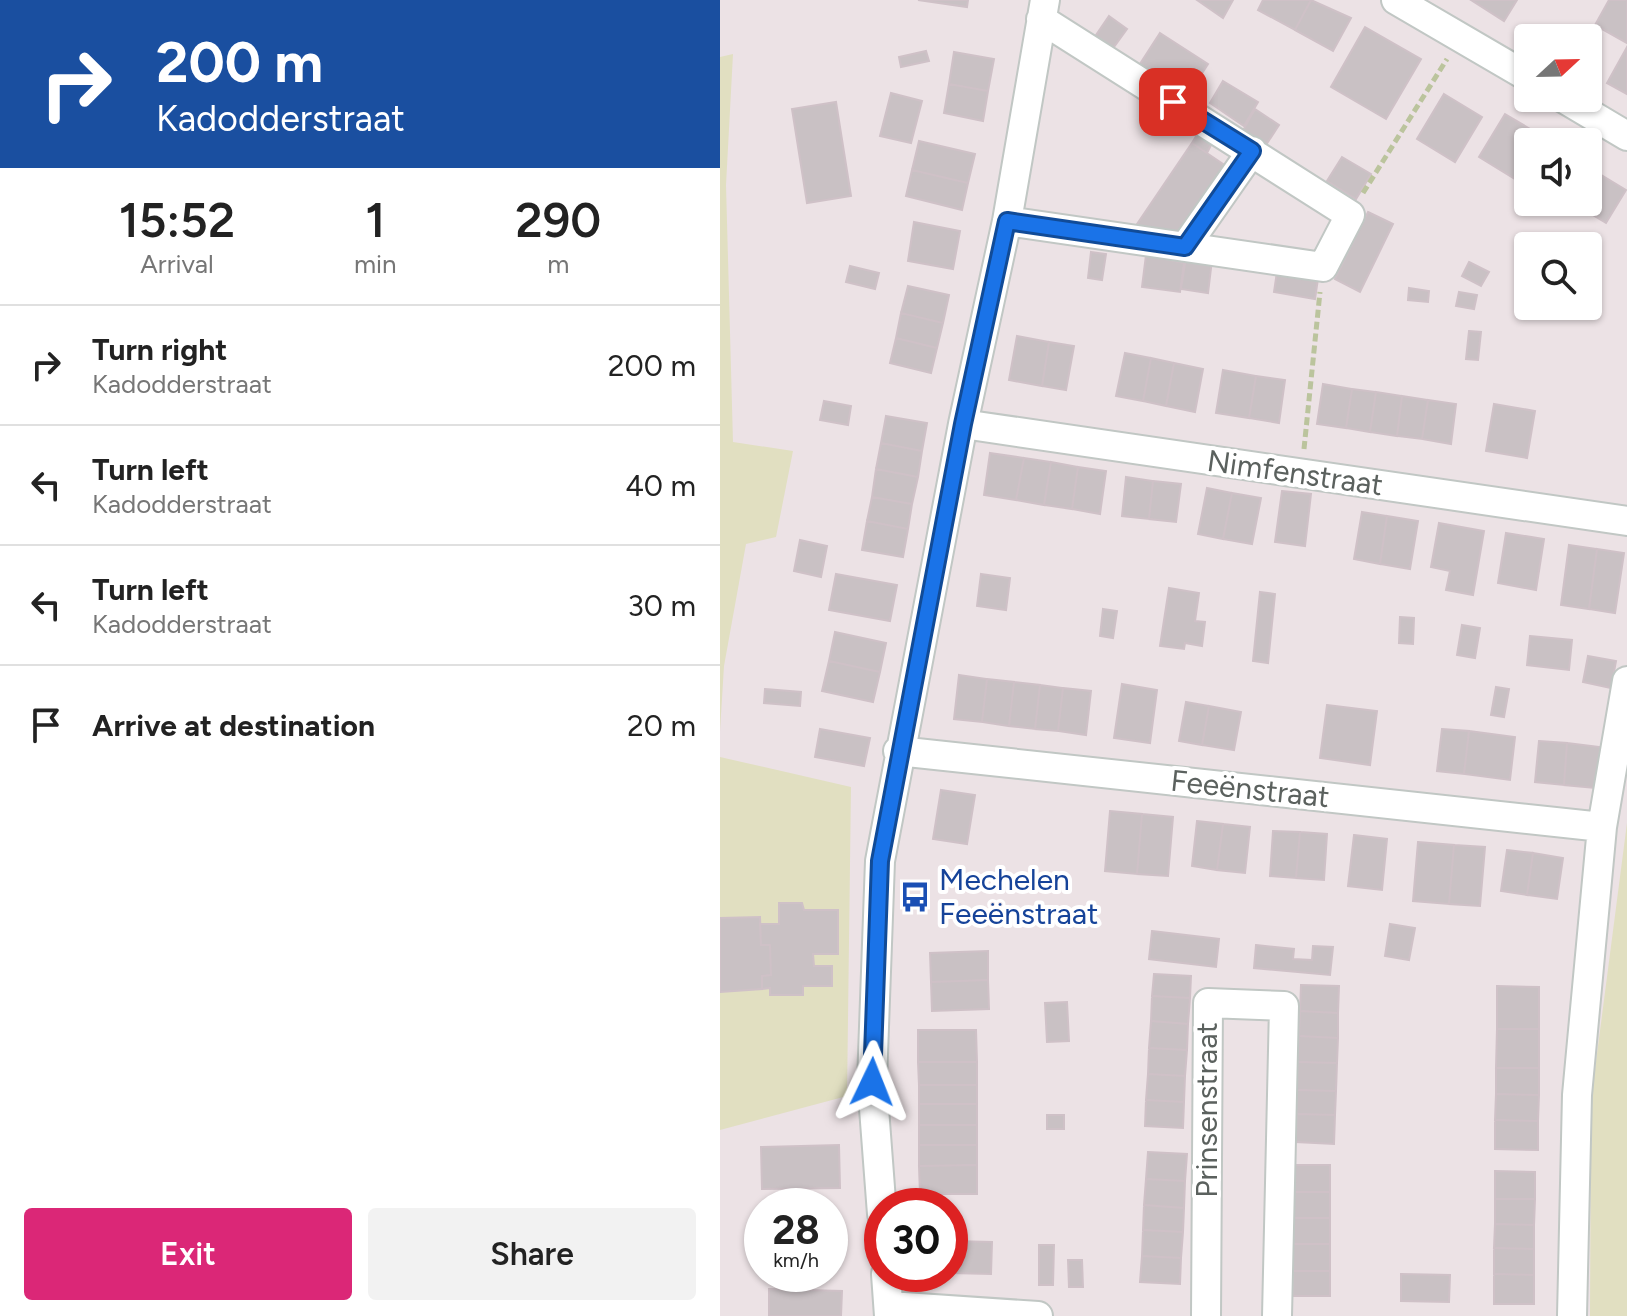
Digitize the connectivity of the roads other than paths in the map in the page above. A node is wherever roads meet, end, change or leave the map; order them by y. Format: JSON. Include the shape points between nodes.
{"nodes":[{"id":1,"x":1396,"y":0,"type":"edge"},
{"id":2,"x":1043,"y":10,"type":"edge"},
{"id":3,"x":1514,"y":69,"type":"edge"},
{"id":4,"x":1587,"y":112,"type":"edge"},
{"id":5,"x":1627,"y":136,"type":"edge"},
{"id":6,"x":1252,"y":151,"type":"junction"},
{"id":7,"x":1007,"y":221,"type":"junction"},
{"id":8,"x":1185,"y":247,"type":"junction"},
{"id":9,"x":963,"y":424,"type":"junction"},
{"id":10,"x":1627,"y":521,"type":"edge"},
{"id":11,"x":1627,"y":681,"type":"edge"},
{"id":12,"x":898,"y":751,"type":"junction"},
{"id":13,"x":1602,"y":827,"type":"junction"},
{"id":14,"x":880,"y":1188,"type":"edge"},
{"id":15,"x":889,"y":1311,"type":"edge"},
{"id":16,"x":1038,"y":1316,"type":"edge"},
{"id":17,"x":1206,"y":1316,"type":"edge"},
{"id":18,"x":1277,"y":1316,"type":"edge"},
{"id":19,"x":1572,"y":1316,"type":"edge"}],
"edges":[{"from":1,"to":3,"type":"street"},
{"from":2,"to":6,"type":"street"},
{"from":2,"to":7,"type":"street"},
{"from":4,"to":5,"type":"street"},
{"from":6,"to":8,"type":"street"},
{"from":6,"to":8,"type":"street","via":[[1350,215],[1323,267]]},
{"from":7,"to":8,"type":"street"},
{"from":7,"to":9,"type":"street"},
{"from":9,"to":10,"type":"street","name":"Nimfenstraat"},
{"from":9,"to":12,"type":"street"},
{"from":11,"to":13,"type":"street"},
{"from":12,"to":13,"type":"street","name":"Feeënstraat"},
{"from":12,"to":14,"type":"street","via":[[880,861],[872,1082]]},
{"from":13,"to":19,"type":"street","via":[[1577,1095]]},
{"from":15,"to":16,"type":"street"},
{"from":17,"to":18,"type":"street","name":"Prinsenstraat","via":[[1208,1003],[1284,1006]]}]}
